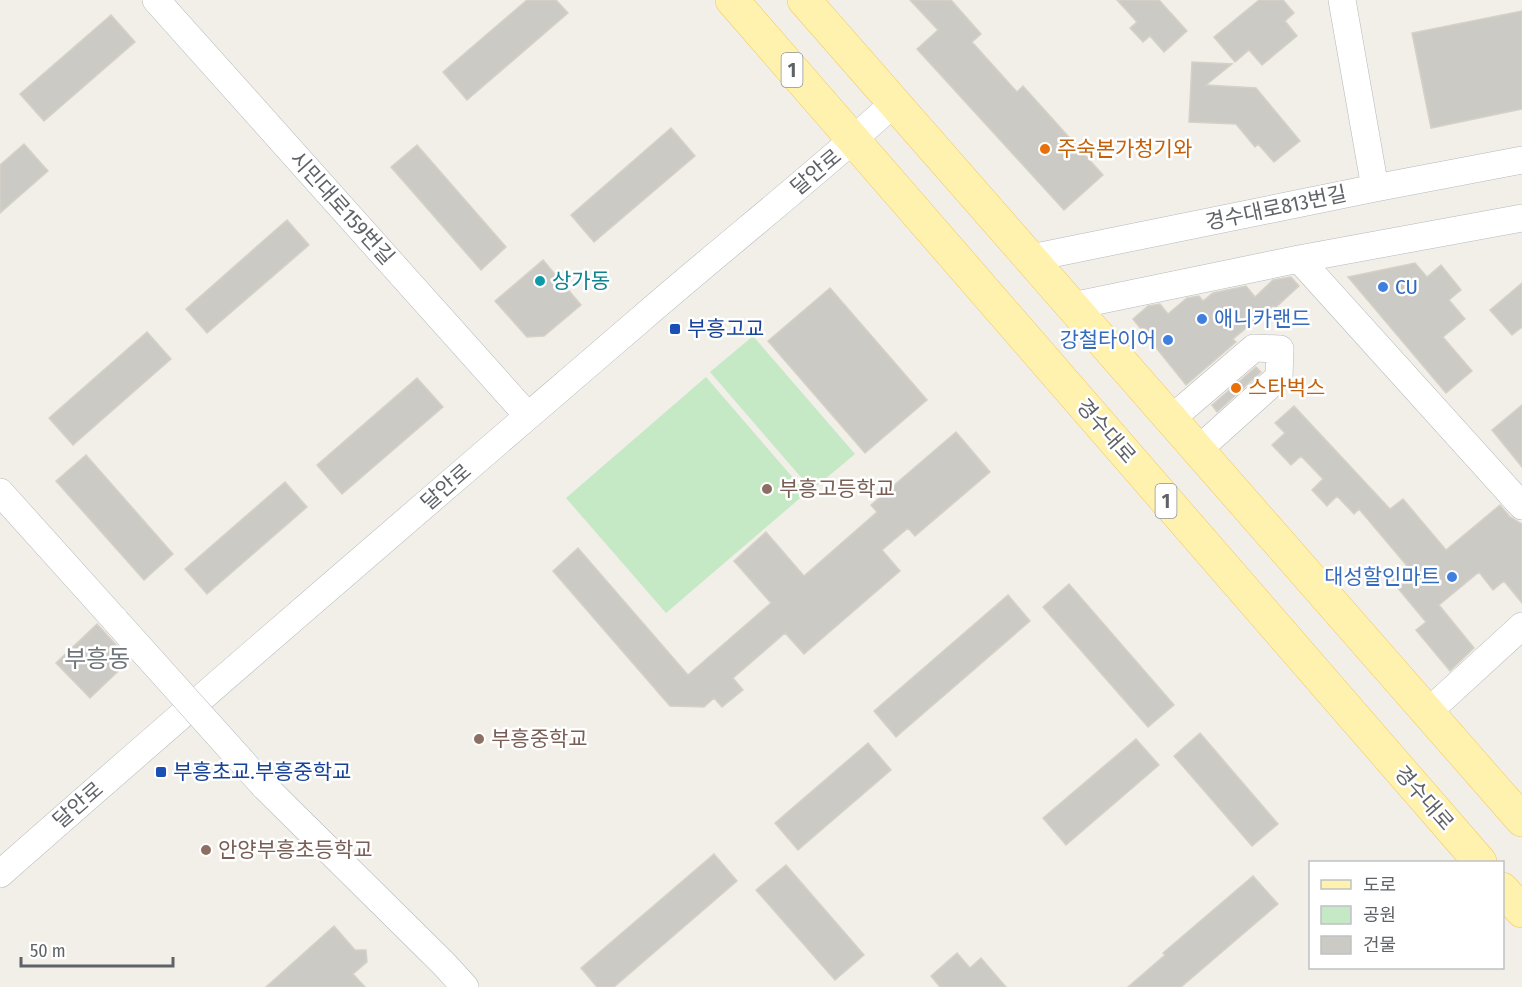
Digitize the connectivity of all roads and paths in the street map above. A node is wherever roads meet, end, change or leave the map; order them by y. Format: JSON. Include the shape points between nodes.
{"nodes":[{"id":1,"x":156,"y":0,"type":"edge"},
{"id":2,"x":732,"y":0,"type":"edge"},
{"id":3,"x":804,"y":0,"type":"edge"},
{"id":4,"x":1342,"y":0,"type":"edge"},
{"id":5,"x":894,"y":103,"type":"junction"},
{"id":6,"x":853,"y":140,"type":"junction"},
{"id":7,"x":1522,"y":160,"type":"edge"},
{"id":8,"x":1375,"y":188,"type":"junction"},
{"id":9,"x":1522,"y":218,"type":"edge"},
{"id":10,"x":1031,"y":258,"type":"junction"},
{"id":11,"x":1299,"y":260,"type":"junction"},
{"id":12,"x":1072,"y":306,"type":"junction"},
{"id":13,"x":528,"y":416,"type":"junction"},
{"id":14,"x":1171,"y":419,"type":"junction"},
{"id":15,"x":1198,"y":450,"type":"junction"},
{"id":16,"x":0,"y":492,"type":"edge"},
{"id":17,"x":1522,"y":506,"type":"edge"},
{"id":18,"x":1522,"y":626,"type":"edge"},
{"id":19,"x":1428,"y":712,"type":"junction"},
{"id":20,"x":1522,"y":820,"type":"edge"},
{"id":21,"x":1479,"y":861,"type":"edge"},
{"id":22,"x":0,"y":874,"type":"edge"},
{"id":23,"x":1504,"y":890,"type":"edge"},
{"id":24,"x":1522,"y":911,"type":"edge"},
{"id":25,"x":465,"y":987,"type":"edge"}],
"edges":[{"from":1,"to":13,"type":"street","name":"시민대로159번길"},
{"from":2,"to":6,"type":"main road","name":"경수대로","number":"1"},
{"from":3,"to":5,"type":"main road"},
{"from":4,"to":8,"type":"street"},
{"from":5,"to":6,"type":"street","name":"달안로"},
{"from":5,"to":10,"type":"main road"},
{"from":6,"to":13,"type":"street","name":"달안로"},
{"from":6,"to":21,"type":"main road","name":"경수대로","number":"1"},
{"from":7,"to":8,"type":"street","name":"경수대로813번길"},
{"from":8,"to":10,"type":"street","name":"경수대로813번길"},
{"from":9,"to":11,"type":"street"},
{"from":10,"to":12,"type":"main road"},
{"from":11,"to":12,"type":"street"},
{"from":11,"to":17,"type":"street"},
{"from":12,"to":14,"type":"main road"},
{"from":13,"to":22,"type":"street","name":"달안로"},
{"from":14,"to":15,"type":"main road"},
{"from":14,"to":15,"type":"street","via":[[1254,348],[1280,349],[1280,377]]},
{"from":15,"to":19,"type":"main road"},
{"from":16,"to":25,"type":"street","bridge":true,"via":[[264,786]]},
{"from":18,"to":19,"type":"street"},
{"from":19,"to":20,"type":"main road"},
{"from":23,"to":24,"type":"main road"}]}
